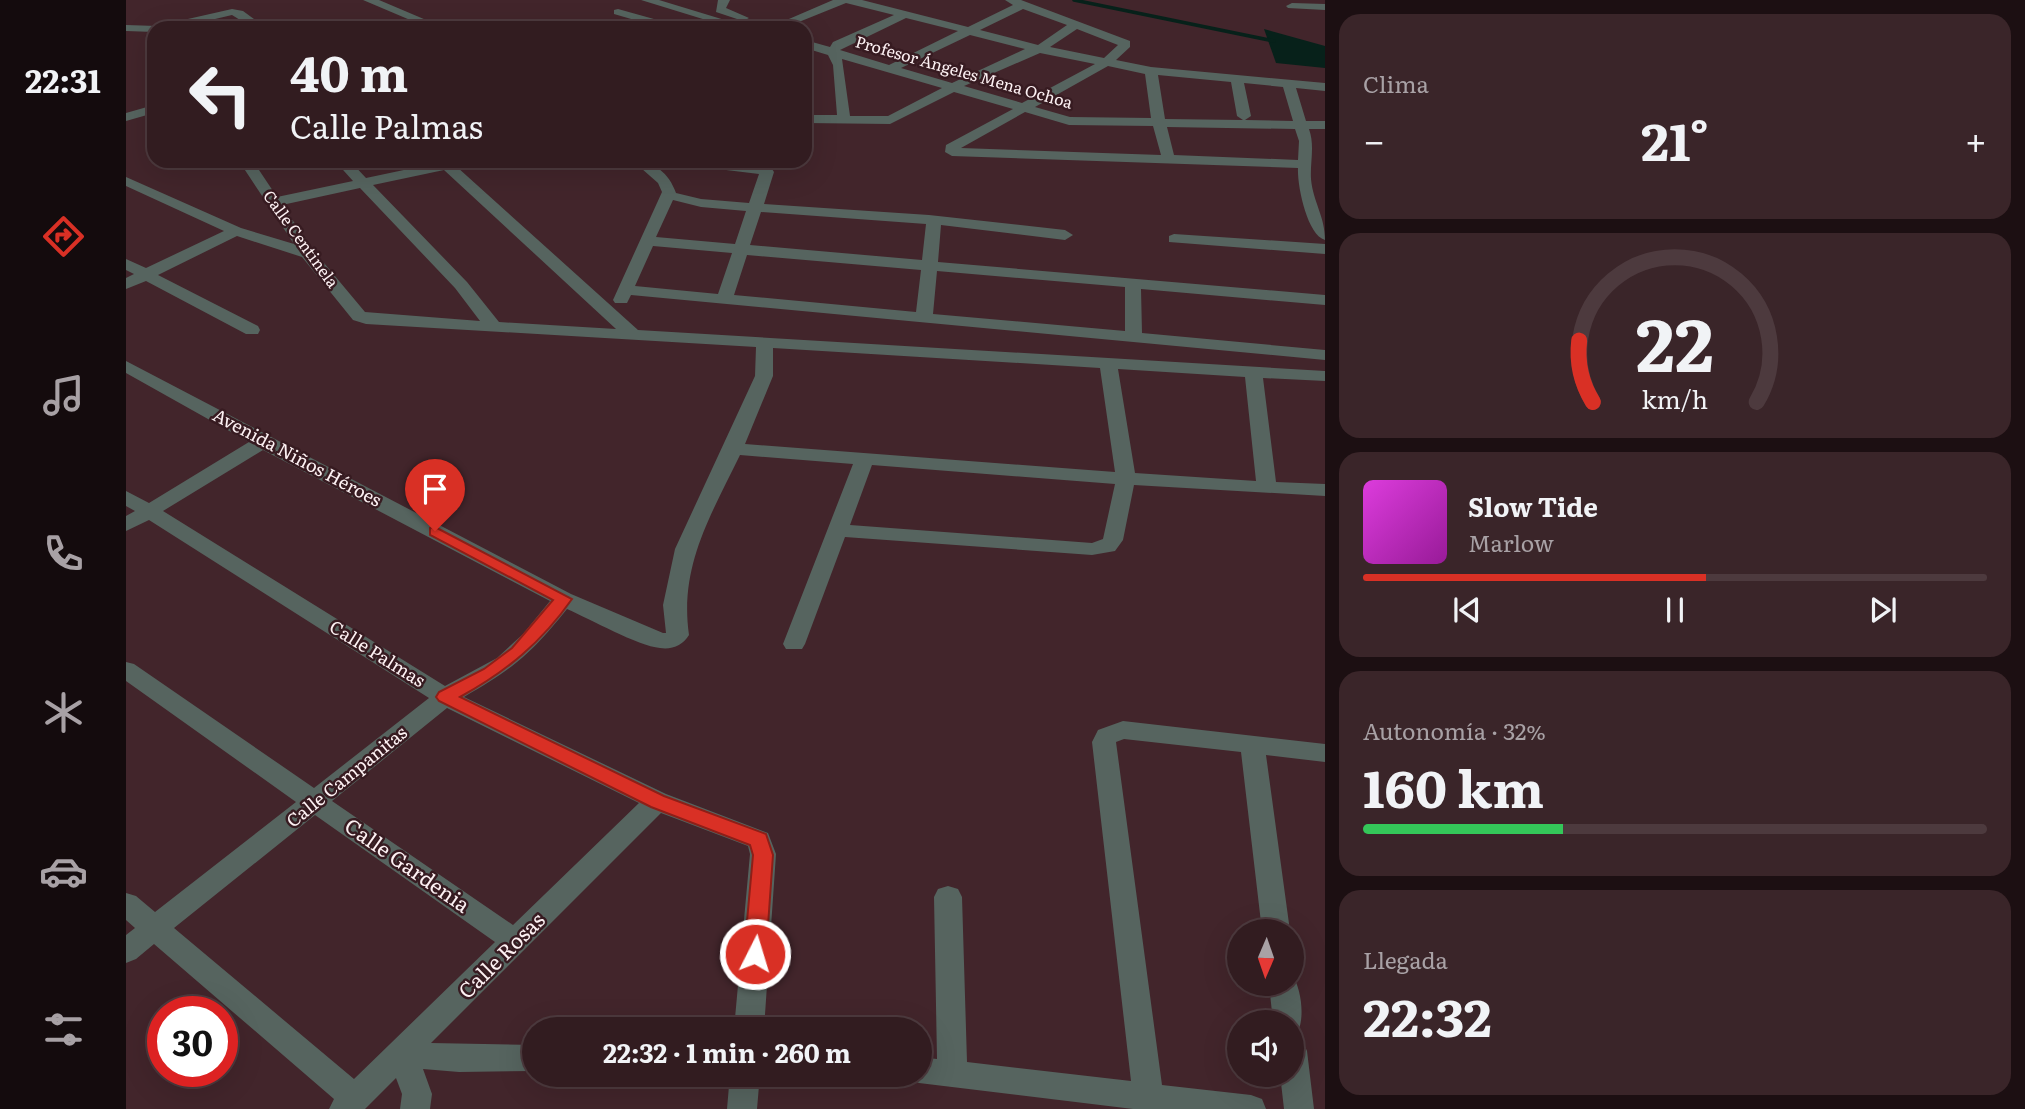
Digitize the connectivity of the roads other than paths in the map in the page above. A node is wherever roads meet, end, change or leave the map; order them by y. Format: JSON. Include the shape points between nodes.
{"nodes":[{"id":1,"x":369,"y":0,"type":"edge"},
{"id":2,"x":647,"y":0,"type":"edge"},
{"id":3,"x":703,"y":0,"type":"edge"},
{"id":4,"x":843,"y":0,"type":"edge"},
{"id":5,"x":849,"y":0,"type":"edge"},
{"id":6,"x":722,"y":5,"type":"edge"},
{"id":7,"x":1014,"y":5,"type":"edge"},
{"id":8,"x":620,"y":6,"type":"edge"},
{"id":9,"x":1292,"y":6,"type":"dead end"},
{"id":10,"x":1325,"y":7,"type":"edge"},
{"id":11,"x":693,"y":14,"type":"junction"},
{"id":12,"x":906,"y":14,"type":"junction"},
{"id":13,"x":193,"y":21,"type":"edge"},
{"id":14,"x":250,"y":21,"type":"edge"},
{"id":15,"x":422,"y":21,"type":"edge"},
{"id":16,"x":658,"y":21,"type":"edge"},
{"id":17,"x":719,"y":21,"type":"edge"},
{"id":18,"x":759,"y":21,"type":"edge"},
{"id":19,"x":792,"y":21,"type":"edge"},
{"id":20,"x":1078,"y":23,"type":"junction"},
{"id":21,"x":126,"y":28,"type":"edge"},
{"id":22,"x":147,"y":29,"type":"edge"},
{"id":23,"x":966,"y":30,"type":"junction"},
{"id":24,"x":1066,"y":33,"type":"junction"},
{"id":25,"x":812,"y":39,"type":"edge"},
{"id":26,"x":812,"y":45,"type":"edge"},
{"id":27,"x":835,"y":49,"type":"junction"},
{"id":28,"x":1040,"y":49,"type":"junction"},
{"id":29,"x":1107,"y":62,"type":"junction"},
{"id":30,"x":894,"y":66,"type":"junction"},
{"id":31,"x":1151,"y":71,"type":"junction"},
{"id":32,"x":1237,"y":79,"type":"junction"},
{"id":33,"x":1288,"y":84,"type":"junction"},
{"id":34,"x":956,"y":85,"type":"junction"},
{"id":35,"x":1325,"y":87,"type":"edge"},
{"id":36,"x":1034,"y":102,"type":"junction"},
{"id":37,"x":1021,"y":109,"type":"junction"},
{"id":38,"x":147,"y":111,"type":"edge"},
{"id":39,"x":1244,"y":116,"type":"junction"},
{"id":40,"x":126,"y":117,"type":"edge"},
{"id":41,"x":1325,"y":117,"type":"edge"},
{"id":42,"x":812,"y":119,"type":"edge"},
{"id":43,"x":1158,"y":119,"type":"junction"},
{"id":44,"x":844,"y":120,"type":"junction"},
{"id":45,"x":1300,"y":121,"type":"junction"},
{"id":46,"x":1325,"y":125,"type":"edge"},
{"id":47,"x":1306,"y":141,"type":"junction"},
{"id":48,"x":1325,"y":142,"type":"edge"},
{"id":49,"x":1168,"y":158,"type":"junction"},
{"id":50,"x":1306,"y":164,"type":"junction"},
{"id":51,"x":251,"y":168,"type":"edge"},
{"id":52,"x":348,"y":168,"type":"edge"},
{"id":53,"x":424,"y":168,"type":"edge"},
{"id":54,"x":450,"y":168,"type":"edge"},
{"id":55,"x":648,"y":168,"type":"edge"},
{"id":56,"x":754,"y":168,"type":"edge"},
{"id":57,"x":126,"y":181,"type":"edge"},
{"id":58,"x":362,"y":183,"type":"junction"},
{"id":59,"x":668,"y":195,"type":"junction"},
{"id":60,"x":274,"y":202,"type":"junction"},
{"id":61,"x":755,"y":208,"type":"junction"},
{"id":62,"x":934,"y":223,"type":"junction"},
{"id":63,"x":236,"y":230,"type":"junction"},
{"id":64,"x":1065,"y":235,"type":"dead end"},
{"id":65,"x":1325,"y":236,"type":"edge"},
{"id":66,"x":1174,"y":239,"type":"dead end"},
{"id":67,"x":645,"y":241,"type":"junction"},
{"id":68,"x":1325,"y":249,"type":"edge"},
{"id":69,"x":743,"y":250,"type":"junction"},
{"id":70,"x":308,"y":254,"type":"junction"},
{"id":71,"x":126,"y":264,"type":"edge"},
{"id":72,"x":931,"y":266,"type":"junction"},
{"id":73,"x":147,"y":274,"type":"junction"},
{"id":74,"x":126,"y":284,"type":"edge"},
{"id":75,"x":1133,"y":284,"type":"junction"},
{"id":76,"x":625,"y":290,"type":"junction"},
{"id":77,"x":725,"y":298,"type":"junction"},
{"id":78,"x":1325,"y":300,"type":"edge"},
{"id":79,"x":615,"y":317,"type":"junction"},
{"id":80,"x":924,"y":317,"type":"junction"},
{"id":81,"x":494,"y":327,"type":"junction"},
{"id":82,"x":252,"y":330,"type":"dead end"},
{"id":83,"x":633,"y":335,"type":"junction"},
{"id":84,"x":1134,"y":337,"type":"junction"},
{"id":85,"x":765,"y":342,"type":"junction"},
{"id":86,"x":1325,"y":355,"type":"edge"},
{"id":87,"x":1108,"y":363,"type":"junction"},
{"id":88,"x":126,"y":366,"type":"edge"},
{"id":89,"x":1253,"y":372,"type":"junction"},
{"id":90,"x":1325,"y":376,"type":"edge"},
{"id":91,"x":263,"y":442,"type":"junction"},
{"id":92,"x":733,"y":449,"type":"junction"},
{"id":93,"x":866,"y":459,"type":"junction"},
{"id":94,"x":1126,"y":478,"type":"junction"},
{"id":95,"x":1266,"y":487,"type":"junction"},
{"id":96,"x":1325,"y":490,"type":"edge"},
{"id":97,"x":126,"y":497,"type":"edge"},
{"id":98,"x":149,"y":511,"type":"junction"},
{"id":99,"x":126,"y":525,"type":"edge"},
{"id":100,"x":838,"y":530,"type":"junction"},
{"id":101,"x":564,"y":599,"type":"junction"},
{"id":102,"x":794,"y":644,"type":"dead end"},
{"id":103,"x":126,"y":670,"type":"edge"},
{"id":104,"x":445,"y":697,"type":"junction"},
{"id":105,"x":1252,"y":744,"type":"junction"},
{"id":106,"x":1325,"y":752,"type":"edge"},
{"id":107,"x":657,"y":802,"type":"junction"},
{"id":108,"x":316,"y":803,"type":"junction"},
{"id":109,"x":948,"y":897,"type":"dead end"},
{"id":110,"x":126,"y":904,"type":"edge"},
{"id":111,"x":1274,"y":919,"type":"edge"},
{"id":112,"x":155,"y":929,"type":"junction"},
{"id":113,"x":516,"y":942,"type":"junction"},
{"id":114,"x":126,"y":951,"type":"edge"},
{"id":115,"x":750,"y":1017,"type":"edge"},
{"id":116,"x":403,"y":1054,"type":"junction"},
{"id":117,"x":522,"y":1058,"type":"edge"},
{"id":118,"x":932,"y":1071,"type":"edge"},
{"id":119,"x":952,"y":1073,"type":"junction"},
{"id":120,"x":744,"y":1087,"type":"edge"},
{"id":121,"x":1296,"y":1087,"type":"edge"},
{"id":122,"x":1147,"y":1094,"type":"junction"},
{"id":123,"x":349,"y":1104,"type":"edge"},
{"id":124,"x":415,"y":1109,"type":"edge"},
{"id":125,"x":742,"y":1109,"type":"edge"},
{"id":126,"x":1251,"y":1109,"type":"edge"},
{"id":127,"x":1299,"y":1109,"type":"edge"}],
"edges":[{"from":1,"to":15,"type":"street"},
{"from":2,"to":11,"type":"street"},
{"from":3,"to":11,"type":"street"},
{"from":4,"to":19,"type":"street"},
{"from":5,"to":12,"type":"street"},
{"from":6,"to":18,"type":"street"},
{"from":7,"to":20,"type":"street"},
{"from":7,"to":23,"type":"street"},
{"from":7,"to":24,"type":"street"},
{"from":8,"to":16,"type":"street"},
{"from":9,"to":10,"type":"street"},
{"from":11,"to":17,"type":"street"},
{"from":12,"to":23,"type":"street"},
{"from":12,"to":27,"type":"street"},
{"from":13,"to":14,"type":"street","via":[[232,12]]},
{"from":20,"to":24,"type":"street"},
{"from":20,"to":29,"type":"street","via":[[1126,44]]},
{"from":21,"to":22,"type":"street"},
{"from":23,"to":28,"type":"street"},
{"from":23,"to":30,"type":"street"},
{"from":24,"to":28,"type":"street"},
{"from":25,"to":27,"type":"street","name":"Profesor Ángeles Mena Ochoa"},
{"from":26,"to":27,"type":"street","name":"Profesor Ángeles Mena Ochoa"},
{"from":27,"to":30,"type":"street","name":"Profesor Ángeles Mena Ochoa"},
{"from":27,"to":44,"type":"street"},
{"from":28,"to":29,"type":"street"},
{"from":28,"to":34,"type":"street"},
{"from":29,"to":31,"type":"street"},
{"from":29,"to":36,"type":"street"},
{"from":30,"to":34,"type":"street","name":"Profesor Ángeles Mena Ochoa"},
{"from":31,"to":32,"type":"street"},
{"from":31,"to":43,"type":"street"},
{"from":32,"to":33,"type":"street"},
{"from":32,"to":39,"type":"street"},
{"from":33,"to":35,"type":"street"},
{"from":33,"to":45,"type":"street"},
{"from":34,"to":36,"type":"street","name":"Profesor Ángeles Mena Ochoa"},
{"from":34,"to":37,"type":"street","name":"Profesor Ángeles Mena Ochoa"},
{"from":34,"to":44,"type":"street","via":[[894,118]]},
{"from":36,"to":37,"type":"street"},
{"from":36,"to":43,"type":"street","name":"Profesor Ángeles Mena Ochoa","via":[[1082,113]]},
{"from":37,"to":43,"type":"street","name":"Profesor Ángeles Mena Ochoa","via":[[1076,122]]},
{"from":37,"to":49,"type":"street","via":[[950,151]]},
{"from":38,"to":40,"type":"street"},
{"from":39,"to":43,"type":"street","name":"Profesor Ángeles Mena Ochoa"},
{"from":39,"to":45,"type":"street","name":"Profesor Ángeles Mena Ochoa"},
{"from":41,"to":45,"type":"street","name":"Profesor Ángeles Mena Ochoa"},
{"from":42,"to":44,"type":"street"},
{"from":43,"to":45,"type":"street","name":"Profesor Ángeles Mena Ochoa"},
{"from":43,"to":49,"type":"street"},
{"from":45,"to":46,"type":"street","name":"Profesor Ángeles Mena Ochoa"},
{"from":45,"to":47,"type":"street"},
{"from":47,"to":48,"type":"street"},
{"from":47,"to":50,"type":"street"},
{"from":49,"to":50,"type":"street"},
{"from":50,"to":65,"type":"street","via":[[1311,181],[1308,200]]},
{"from":51,"to":60,"type":"street","name":"Calle Centinela"},
{"from":52,"to":58,"type":"street"},
{"from":53,"to":58,"type":"street"},
{"from":54,"to":79,"type":"street"},
{"from":55,"to":59,"type":"street","via":[[667,184]]},
{"from":56,"to":61,"type":"street","via":[[764,169],[767,176]]},
{"from":57,"to":63,"type":"street"},
{"from":58,"to":60,"type":"street"},
{"from":58,"to":81,"type":"street","via":[[461,285]]},
{"from":59,"to":61,"type":"street"},
{"from":59,"to":67,"type":"street"},
{"from":60,"to":70,"type":"street","name":"Calle Centinela"},
{"from":61,"to":62,"type":"street"},
{"from":61,"to":69,"type":"street"},
{"from":62,"to":64,"type":"street","via":[[988,224]]},
{"from":62,"to":72,"type":"street"},
{"from":63,"to":70,"type":"street"},
{"from":63,"to":73,"type":"street"},
{"from":66,"to":68,"type":"street"},
{"from":67,"to":69,"type":"street"},
{"from":67,"to":76,"type":"street"},
{"from":69,"to":72,"type":"street"},
{"from":69,"to":77,"type":"street"},
{"from":70,"to":81,"type":"street","name":"Calle Centinela","via":[[359,316]]},
{"from":71,"to":73,"type":"street"},
{"from":72,"to":75,"type":"street"},
{"from":72,"to":80,"type":"street"},
{"from":73,"to":74,"type":"street"},
{"from":73,"to":82,"type":"street"},
{"from":75,"to":78,"type":"street"},
{"from":75,"to":84,"type":"street"},
{"from":76,"to":77,"type":"street"},
{"from":76,"to":79,"type":"street"},
{"from":77,"to":80,"type":"street"},
{"from":79,"to":83,"type":"street"},
{"from":80,"to":84,"type":"street"},
{"from":81,"to":83,"type":"street"},
{"from":83,"to":85,"type":"street"},
{"from":84,"to":86,"type":"street"},
{"from":85,"to":87,"type":"street"},
{"from":85,"to":92,"type":"street","via":[[764,376]]},
{"from":87,"to":89,"type":"street"},
{"from":87,"to":94,"type":"street"},
{"from":88,"to":91,"type":"street","name":"Avenida Niños Héroes"},
{"from":89,"to":90,"type":"street"},
{"from":89,"to":95,"type":"street"},
{"from":91,"to":98,"type":"street"},
{"from":91,"to":101,"type":"street","name":"Avenida Niños Héroes"},
{"from":92,"to":93,"type":"street"},
{"from":92,"to":101,"type":"street","name":"Avenida Niños Héroes","via":[[685,549],[674,605],[678,635],[657,641]]},
{"from":93,"to":94,"type":"street"},
{"from":93,"to":100,"type":"street"},
{"from":94,"to":95,"type":"street"},
{"from":94,"to":100,"type":"street","via":[[1113,540],[1108,546],[1092,549]]},
{"from":95,"to":96,"type":"street"},
{"from":97,"to":98,"type":"street","name":"Calle Palmas"},
{"from":98,"to":99,"type":"street"},
{"from":98,"to":104,"type":"street","name":"Calle Palmas"},
{"from":100,"to":102,"type":"street"},
{"from":101,"to":104,"type":"street","name":"Calle Campanitas","via":[[518,652]]},
{"from":103,"to":108,"type":"street","name":"Calle Gardenia"},
{"from":104,"to":107,"type":"street","name":"Calle Palmas"},
{"from":104,"to":108,"type":"street","name":"Calle Campanitas"},
{"from":105,"to":106,"type":"street"},
{"from":105,"to":111,"type":"street"},
{"from":105,"to":122,"type":"street","via":[[1123,730],[1107,736],[1104,743]]},
{"from":107,"to":113,"type":"street","name":"Calle Rosas"},
{"from":107,"to":115,"type":"street","name":"Calle Palmas","via":[[762,844]]},
{"from":108,"to":112,"type":"street","name":"Calle Campanitas"},
{"from":108,"to":113,"type":"street","name":"Calle Gardenia"},
{"from":109,"to":119,"type":"street"},
{"from":110,"to":112,"type":"street"},
{"from":112,"to":114,"type":"street","name":"Calle Campanitas"},
{"from":112,"to":123,"type":"street"},
{"from":113,"to":116,"type":"street","name":"Calle Rosas"},
{"from":116,"to":117,"type":"street"},
{"from":116,"to":123,"type":"street","name":"Calle Rosas"},
{"from":116,"to":124,"type":"street","via":[[417,1094]]},
{"from":118,"to":119,"type":"street"},
{"from":119,"to":122,"type":"street"},
{"from":120,"to":125,"type":"street"},
{"from":121,"to":127,"type":"street"},
{"from":122,"to":126,"type":"street"}]}
